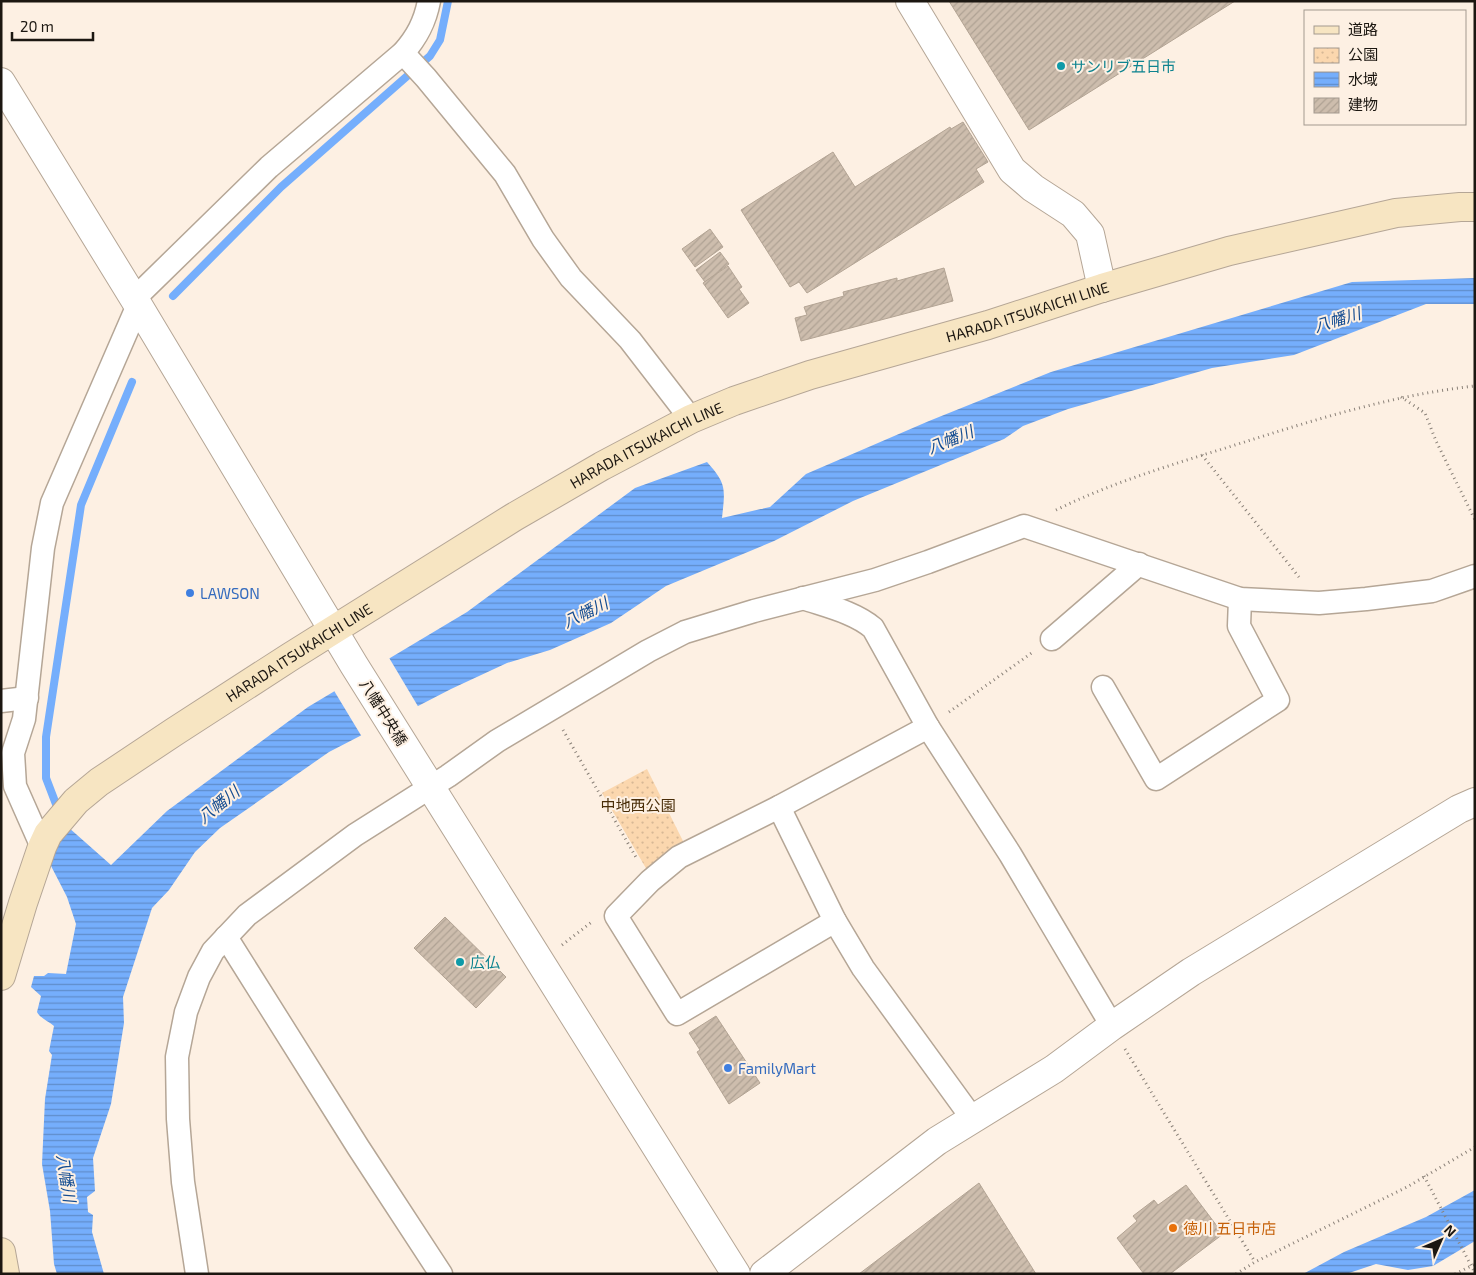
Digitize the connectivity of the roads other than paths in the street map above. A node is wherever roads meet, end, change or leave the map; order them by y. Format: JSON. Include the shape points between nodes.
{"nodes":[{"id":1,"x":429,"y":1,"type":"edge"},
{"id":2,"x":910,"y":1,"type":"edge"},
{"id":3,"x":406,"y":57,"type":"junction"},
{"id":4,"x":1,"y":82,"type":"edge"},
{"id":5,"x":1475,"y":207,"type":"edge"},
{"id":6,"x":1102,"y":288,"type":"junction"},
{"id":7,"x":136,"y":302,"type":"junction"},
{"id":8,"x":691,"y":420,"type":"junction"},
{"id":9,"x":1139,"y":564,"type":"junction"},
{"id":10,"x":1475,"y":576,"type":"edge"},
{"id":11,"x":803,"y":598,"type":"junction"},
{"id":12,"x":1240,"y":599,"type":"junction"},
{"id":13,"x":333,"y":629,"type":"junction"},
{"id":14,"x":1052,"y":639,"type":"road end"},
{"id":15,"x":1103,"y":687,"type":"dead end"},
{"id":16,"x":27,"y":698,"type":"junction"},
{"id":17,"x":1,"y":702,"type":"edge"},
{"id":18,"x":928,"y":727,"type":"junction"},
{"id":19,"x":431,"y":786,"type":"junction"},
{"id":20,"x":1475,"y":802,"type":"edge"},
{"id":21,"x":779,"y":807,"type":"junction"},
{"id":22,"x":45,"y":840,"type":"junction"},
{"id":23,"x":835,"y":921,"type":"junction"},
{"id":24,"x":226,"y":937,"type":"junction"},
{"id":25,"x":1,"y":976,"type":"edge"},
{"id":26,"x":1112,"y":1026,"type":"junction"},
{"id":27,"x":972,"y":1118,"type":"junction"},
{"id":28,"x":1,"y":1252,"type":"edge"},
{"id":29,"x":5,"y":1274,"type":"edge"},
{"id":30,"x":197,"y":1274,"type":"edge"},
{"id":31,"x":441,"y":1274,"type":"edge"},
{"id":32,"x":736,"y":1274,"type":"edge"},
{"id":33,"x":764,"y":1274,"type":"edge"}],
"edges":[{"from":1,"to":3,"type":"street","via":[[426,16]]},
{"from":2,"to":6,"type":"street","via":[[1012,170],[1073,214],[1090,234]]},
{"from":3,"to":7,"type":"street","via":[[269,167]]},
{"from":3,"to":8,"type":"street","via":[[505,174],[543,239],[571,278],[630,340]]},
{"from":4,"to":7,"type":"street","name":"八幡中央橋"},
{"from":5,"to":6,"type":"main road","name":"HARADA ITSUKAICHI LINE","via":[[1396,213],[1229,251]]},
{"from":6,"to":8,"type":"main road","name":"HARADA ITSUKAICHI LINE","via":[[988,325],[810,375],[734,401]]},
{"from":7,"to":13,"type":"street","name":"八幡中央橋"},
{"from":7,"to":16,"type":"street","via":[[52,503],[43,548]]},
{"from":8,"to":13,"type":"main road","name":"HARADA ITSUKAICHI LINE","via":[[514,517]]},
{"from":9,"to":11,"type":"street","via":[[1024,526],[875,580]]},
{"from":9,"to":12,"type":"street"},
{"from":9,"to":14,"type":"street"},
{"from":10,"to":12,"type":"street","via":[[1432,591],[1319,603]]},
{"from":11,"to":18,"type":"street","via":[[848,614],[873,628]]},
{"from":11,"to":19,"type":"street","via":[[685,632],[497,741]]},
{"from":12,"to":15,"type":"street","via":[[1239,626],[1278,700],[1156,779]]},
{"from":13,"to":19,"type":"street","name":"八幡中央橋"},
{"from":13,"to":22,"type":"main road","name":"HARADA ITSUKAICHI LINE","via":[[99,782],[76,801]]},
{"from":16,"to":17,"type":"street"},
{"from":16,"to":22,"type":"street","via":[[13,753],[15,786]]},
{"from":18,"to":21,"type":"street"},
{"from":18,"to":26,"type":"street","via":[[1010,854]]},
{"from":19,"to":24,"type":"street","via":[[355,835],[280,890],[247,915]]},
{"from":19,"to":32,"type":"street","name":"八幡中央橋"},
{"from":20,"to":26,"type":"street","via":[[1191,972]]},
{"from":21,"to":23,"type":"street"},
{"from":21,"to":23,"type":"street","via":[[679,857],[616,916],[677,1014]]},
{"from":22,"to":25,"type":"main road","name":"HARADA ITSUKAICHI LINE"},
{"from":23,"to":27,"type":"street","via":[[863,968]]},
{"from":24,"to":30,"type":"street","via":[[213,951],[200,976],[186,1012],[177,1057],[183,1182]]},
{"from":24,"to":31,"type":"street"},
{"from":26,"to":27,"type":"street","via":[[1054,1069]]},
{"from":27,"to":33,"type":"street","via":[[937,1141]]},
{"from":28,"to":29,"type":"main road"}]}
